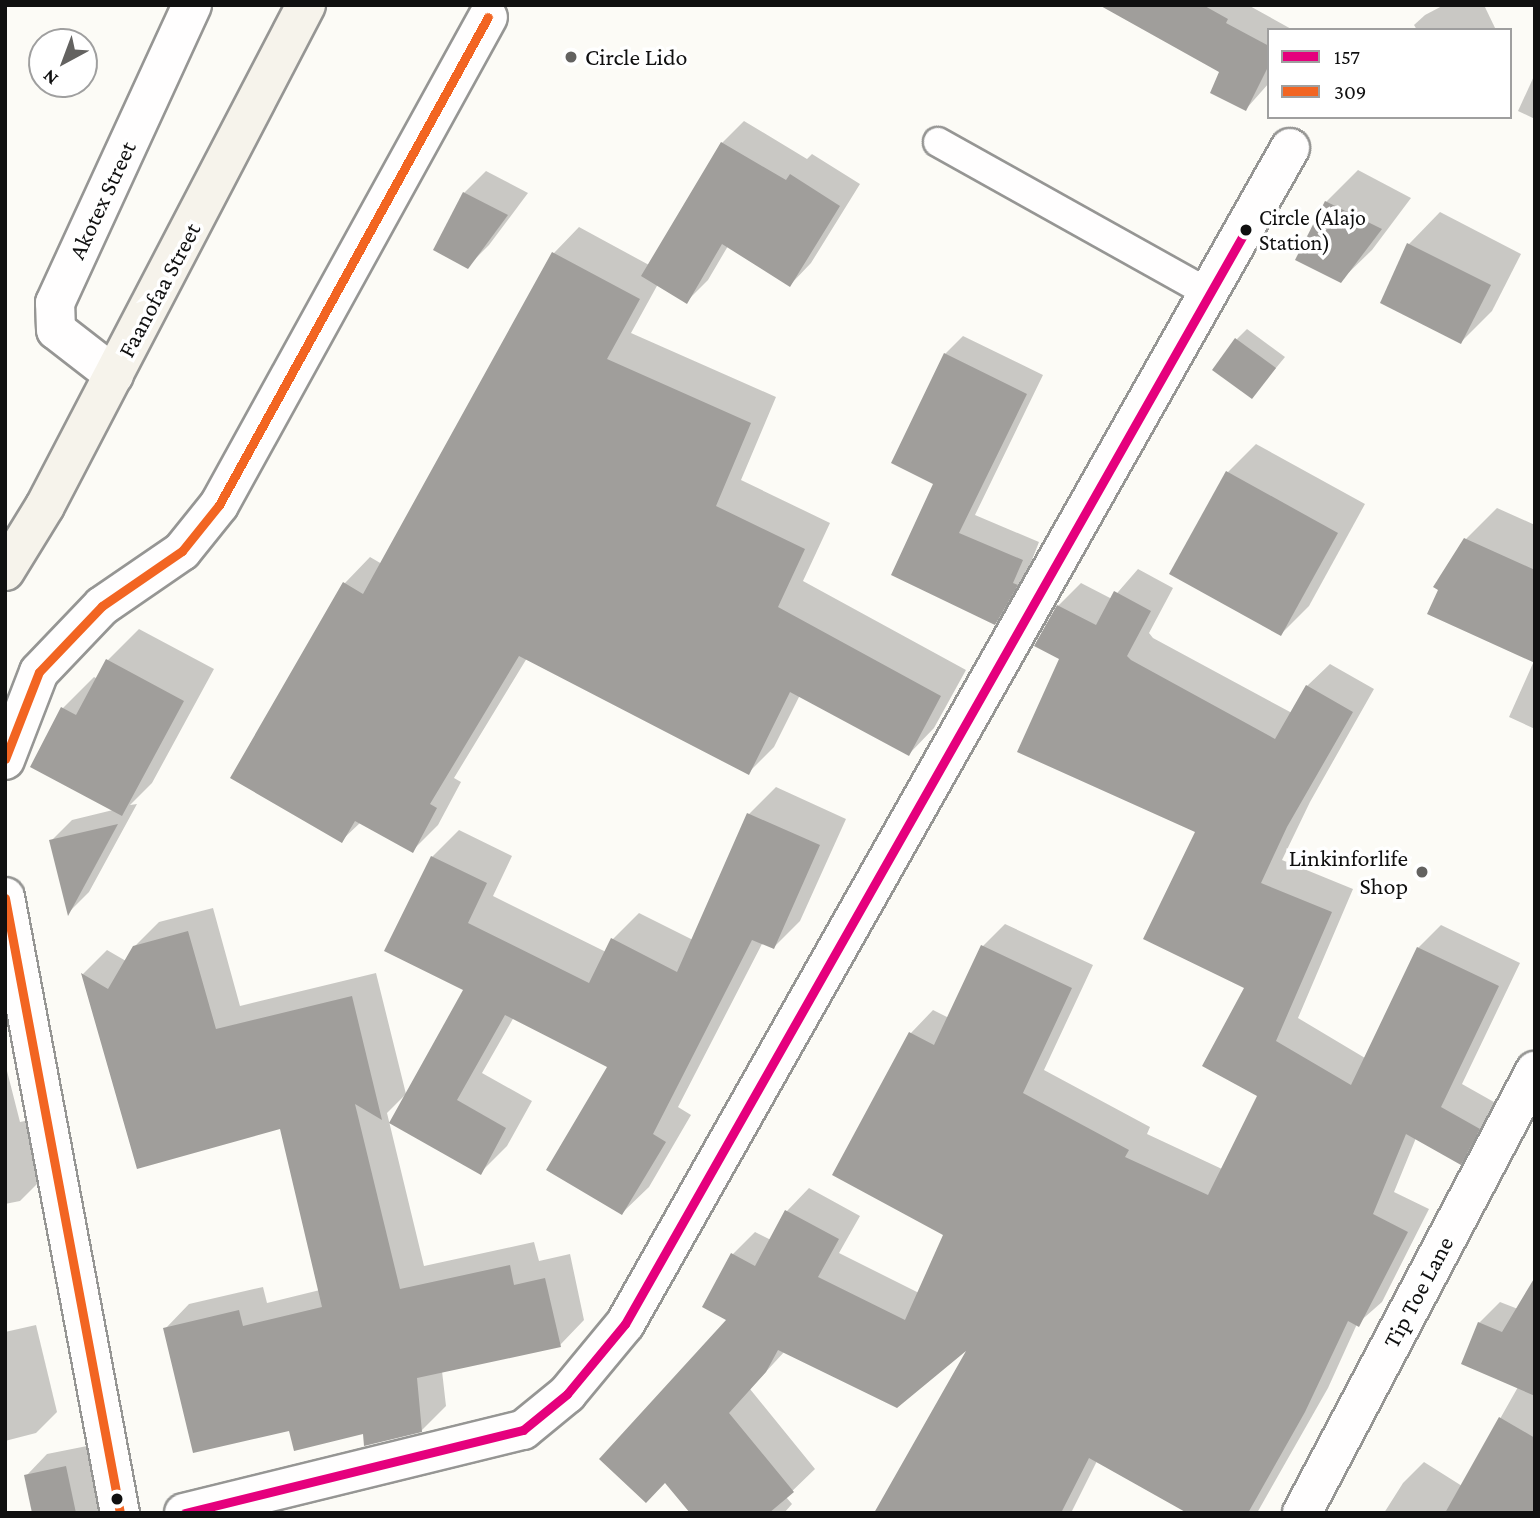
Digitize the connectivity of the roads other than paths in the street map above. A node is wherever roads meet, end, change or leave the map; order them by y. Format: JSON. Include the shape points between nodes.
{"nodes":[{"id":1,"x":192,"y":5,"type":"edge"},
{"id":2,"x":306,"y":5,"type":"edge"},
{"id":3,"x":488,"y":18,"type":"dead end"},
{"id":4,"x":939,"y":142,"type":"dead end"},
{"id":5,"x":1290,"y":148,"type":"dead end"},
{"id":6,"x":1210,"y":294,"type":"junction"},
{"id":7,"x":114,"y":375,"type":"junction"},
{"id":8,"x":5,"y":571,"type":"edge"},
{"id":9,"x":5,"y":760,"type":"edge"},
{"id":10,"x":5,"y":897,"type":"edge"},
{"id":11,"x":1535,"y":1071,"type":"edge"},
{"id":12,"x":120,"y":1513,"type":"edge"},
{"id":13,"x":184,"y":1513,"type":"edge"},
{"id":14,"x":1302,"y":1513,"type":"edge"}],
"edges":[{"from":1,"to":7,"type":"street","name":"Akotex Street","via":[[55,303],[56,330]]},
{"from":2,"to":7,"type":"main road","name":"Faanofaa Street"},
{"from":3,"to":9,"type":"street","via":[[219,505],[182,551],[102,606],[39,672]]},
{"from":4,"to":6,"type":"lane"},
{"from":5,"to":6,"type":"street"},
{"from":6,"to":13,"type":"street","via":[[625,1324],[567,1394],[523,1430]]},
{"from":7,"to":8,"type":"main road","name":"Faanofaa Street"},
{"from":10,"to":12,"type":"street"},
{"from":11,"to":14,"type":"street","name":"Tip Toe Lane"}]}
